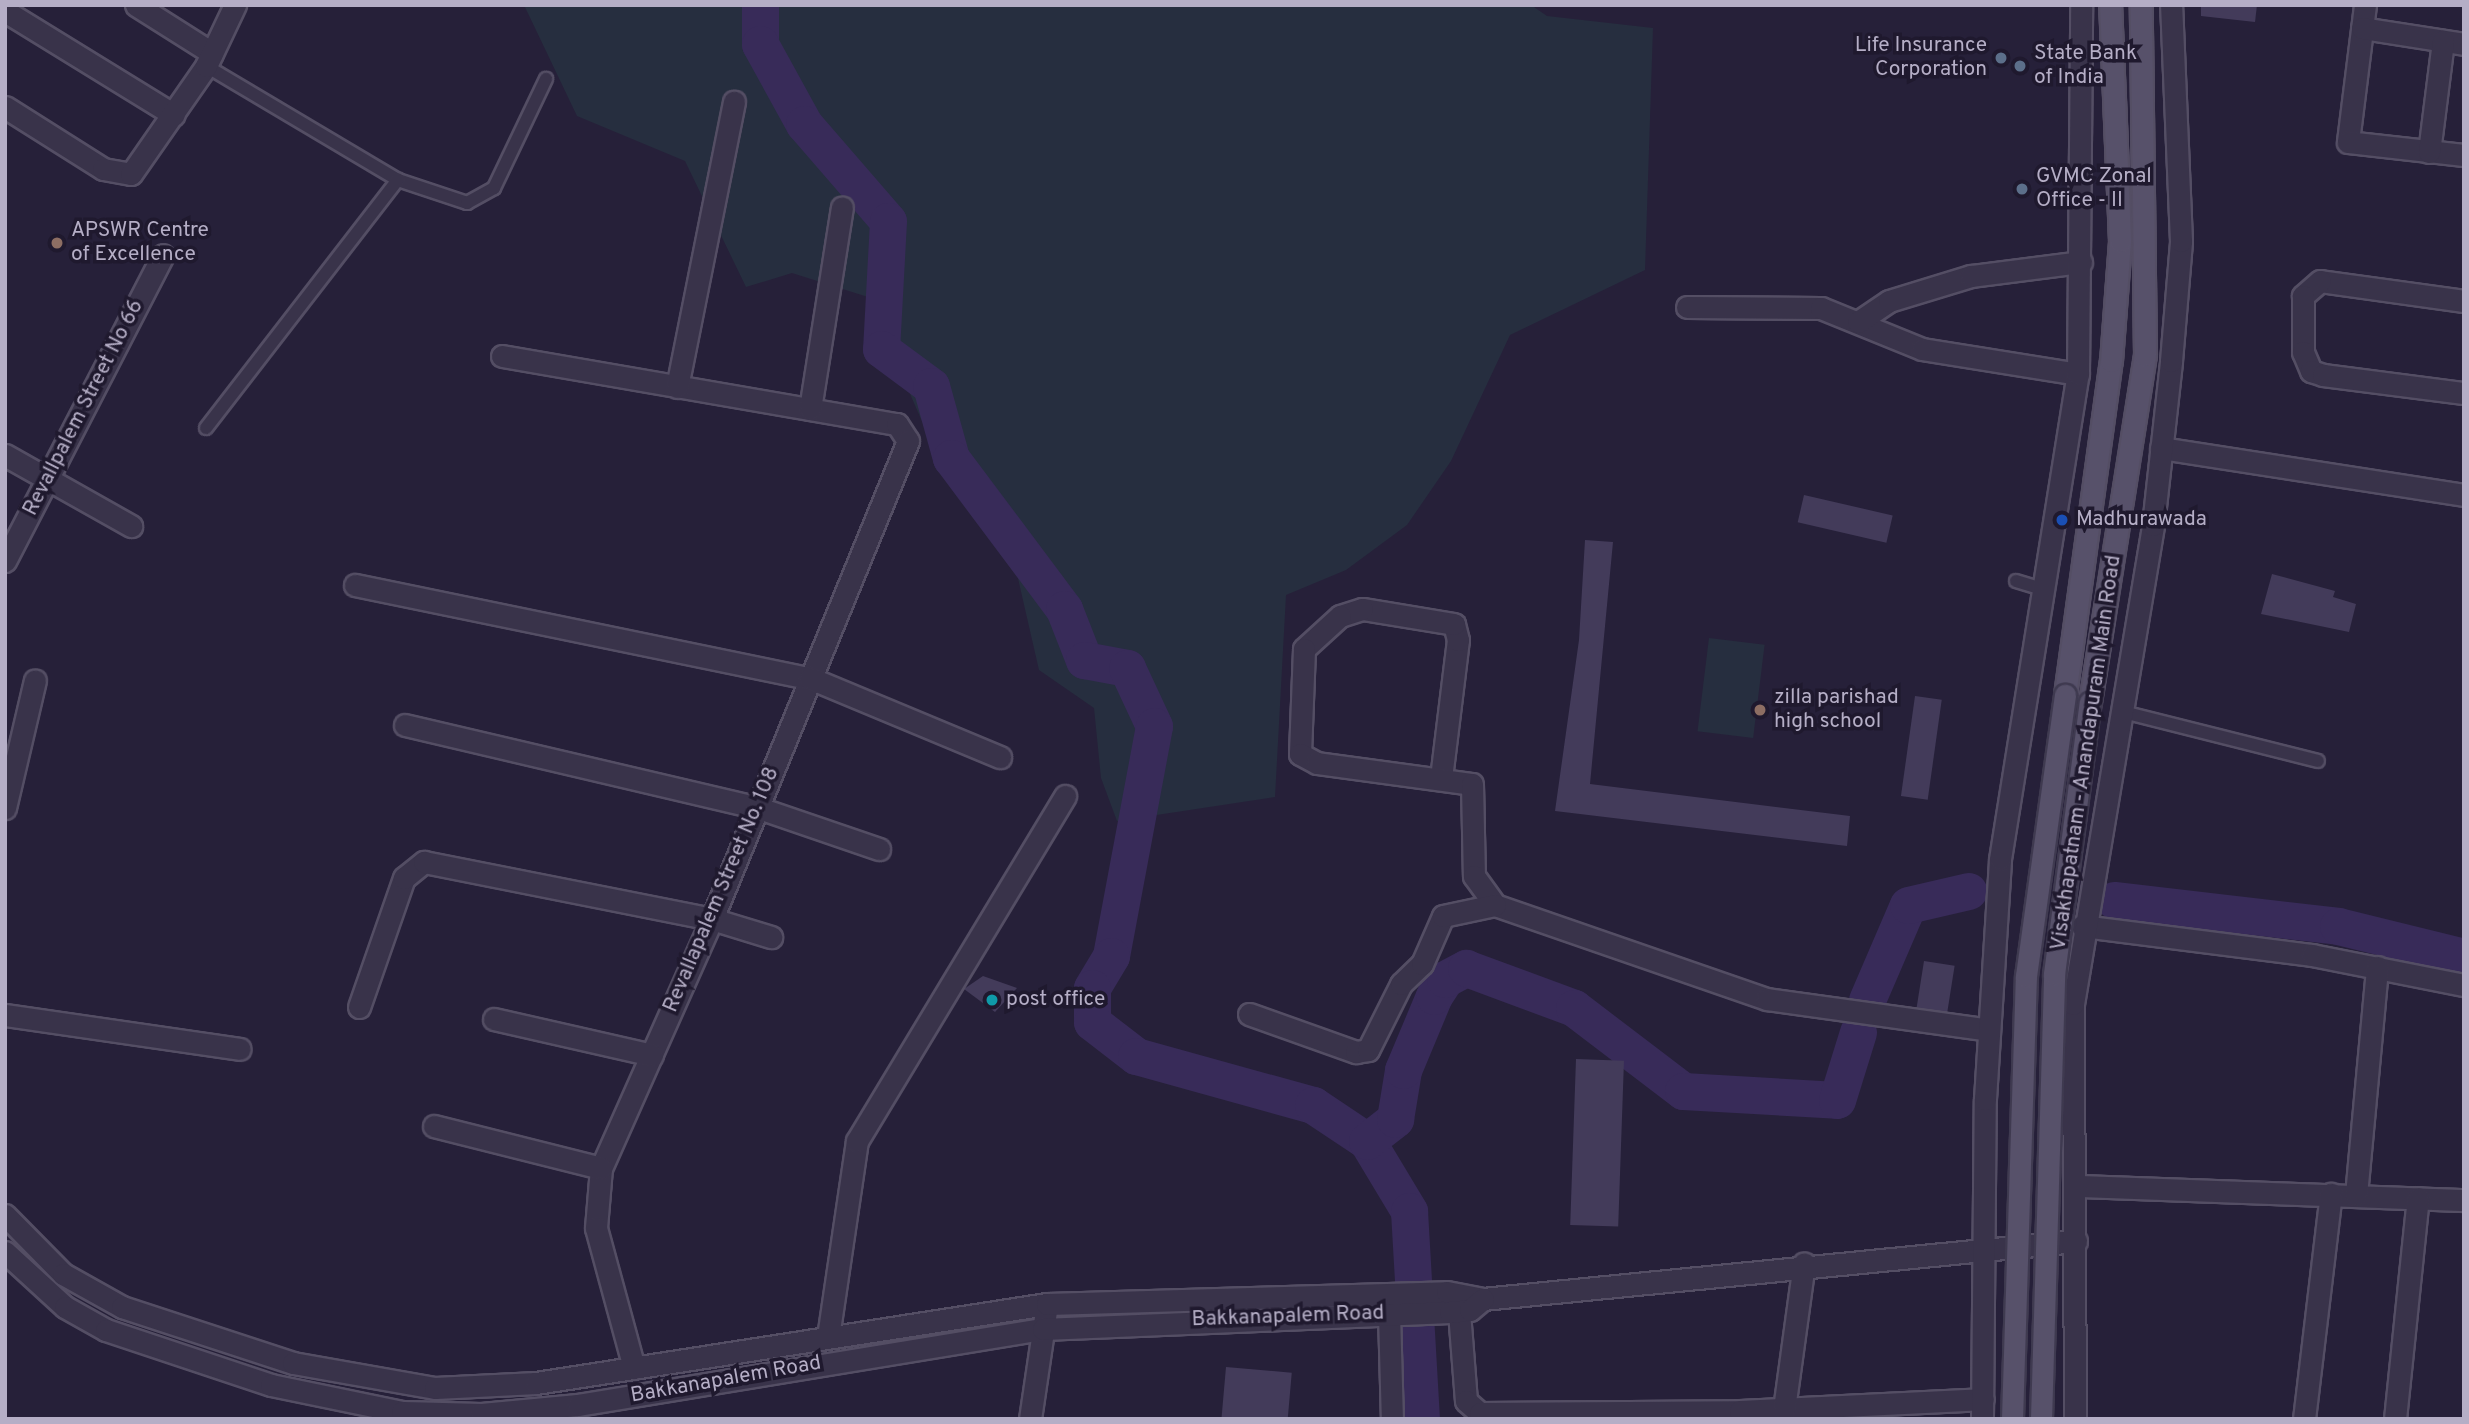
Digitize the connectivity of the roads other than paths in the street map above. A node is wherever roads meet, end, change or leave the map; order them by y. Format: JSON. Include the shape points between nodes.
{"nodes":[{"id":1,"x":136,"y":5,"type":"edge"},
{"id":2,"x":234,"y":5,"type":"edge"},
{"id":3,"x":2081,"y":5,"type":"edge"},
{"id":4,"x":2110,"y":5,"type":"edge"},
{"id":5,"x":2141,"y":5,"type":"edge"},
{"id":6,"x":2171,"y":5,"type":"edge"},
{"id":7,"x":2365,"y":5,"type":"edge"},
{"id":8,"x":5,"y":10,"type":"edge"},
{"id":9,"x":2362,"y":28,"type":"junction"},
{"id":10,"x":2453,"y":43,"type":"edge"},
{"id":11,"x":209,"y":59,"type":"junction"},
{"id":12,"x":546,"y":79,"type":"dead end"},
{"id":13,"x":734,"y":102,"type":"dead end"},
{"id":14,"x":5,"y":107,"type":"edge"},
{"id":15,"x":174,"y":115,"type":"junction"},
{"id":16,"x":2429,"y":152,"type":"junction"},
{"id":17,"x":2464,"y":155,"type":"edge"},
{"id":18,"x":398,"y":180,"type":"junction"},
{"id":19,"x":842,"y":208,"type":"dead end"},
{"id":20,"x":163,"y":255,"type":"dead end"},
{"id":21,"x":2081,"y":262,"type":"junction"},
{"id":22,"x":2464,"y":301,"type":"edge"},
{"id":23,"x":1687,"y":307,"type":"dead end"},
{"id":24,"x":1858,"y":322,"type":"junction"},
{"id":25,"x":502,"y":356,"type":"dead end"},
{"id":26,"x":2078,"y":374,"type":"junction"},
{"id":27,"x":677,"y":387,"type":"junction"},
{"id":28,"x":2464,"y":393,"type":"edge"},
{"id":29,"x":810,"y":409,"type":"junction"},
{"id":30,"x":206,"y":428,"type":"dead end"},
{"id":31,"x":2161,"y":448,"type":"junction"},
{"id":32,"x":5,"y":455,"type":"edge"},
{"id":33,"x":48,"y":477,"type":"junction"},
{"id":34,"x":2464,"y":495,"type":"edge"},
{"id":35,"x":131,"y":526,"type":"dead end"},
{"id":36,"x":5,"y":561,"type":"edge"},
{"id":37,"x":2017,"y":580,"type":"dead end"},
{"id":38,"x":355,"y":585,"type":"dead end"},
{"id":39,"x":2045,"y":590,"type":"junction"},
{"id":40,"x":810,"y":678,"type":"junction"},
{"id":41,"x":35,"y":680,"type":"dead end"},
{"id":42,"x":2119,"y":711,"type":"junction"},
{"id":43,"x":405,"y":724,"type":"dead end"},
{"id":44,"x":10,"y":757,"type":"edge"},
{"id":45,"x":1000,"y":757,"type":"dead end"},
{"id":46,"x":2318,"y":761,"type":"dead end"},
{"id":47,"x":1441,"y":778,"type":"junction"},
{"id":48,"x":1065,"y":796,"type":"dead end"},
{"id":49,"x":5,"y":808,"type":"edge"},
{"id":50,"x":759,"y":808,"type":"junction"},
{"id":51,"x":879,"y":849,"type":"dead end"},
{"id":52,"x":1495,"y":905,"type":"junction"},
{"id":53,"x":712,"y":919,"type":"junction"},
{"id":54,"x":2082,"y":926,"type":"junction"},
{"id":55,"x":771,"y":937,"type":"dead end"},
{"id":56,"x":2377,"y":967,"type":"junction"},
{"id":57,"x":2464,"y":985,"type":"edge"},
{"id":58,"x":359,"y":1007,"type":"dead end"},
{"id":59,"x":1249,"y":1014,"type":"dead end"},
{"id":60,"x":5,"y":1016,"type":"edge"},
{"id":61,"x":494,"y":1020,"type":"dead end"},
{"id":62,"x":1989,"y":1030,"type":"junction"},
{"id":63,"x":655,"y":1047,"type":"junction"},
{"id":64,"x":240,"y":1049,"type":"dead end"},
{"id":65,"x":434,"y":1126,"type":"dead end"},
{"id":66,"x":601,"y":1168,"type":"junction"},
{"id":67,"x":2077,"y":1186,"type":"junction"},
{"id":68,"x":2331,"y":1194,"type":"junction"},
{"id":69,"x":2356,"y":1195,"type":"junction"},
{"id":70,"x":2418,"y":1198,"type":"junction"},
{"id":71,"x":2464,"y":1200,"type":"edge"},
{"id":72,"x":5,"y":1214,"type":"edge"},
{"id":73,"x":2076,"y":1241,"type":"junction"},
{"id":74,"x":1984,"y":1246,"type":"junction"},
{"id":75,"x":5,"y":1252,"type":"edge"},
{"id":76,"x":1804,"y":1264,"type":"junction"},
{"id":77,"x":1047,"y":1304,"type":"junction"},
{"id":78,"x":1452,"y":1306,"type":"junction"},
{"id":79,"x":1397,"y":1307,"type":"junction"},
{"id":80,"x":1043,"y":1329,"type":"junction"},
{"id":81,"x":828,"y":1338,"type":"junction"},
{"id":82,"x":634,"y":1368,"type":"junction"},
{"id":83,"x":1784,"y":1409,"type":"junction"},
{"id":84,"x":1983,"y":1409,"type":"edge"},
{"id":85,"x":401,"y":1415,"type":"edge"},
{"id":86,"x":1030,"y":1419,"type":"edge"},
{"id":87,"x":1392,"y":1419,"type":"edge"},
{"id":88,"x":2012,"y":1419,"type":"edge"},
{"id":89,"x":2041,"y":1419,"type":"edge"},
{"id":90,"x":2075,"y":1419,"type":"edge"},
{"id":91,"x":2304,"y":1419,"type":"edge"},
{"id":92,"x":2395,"y":1419,"type":"edge"}],
"edges":[{"from":1,"to":11,"type":"street"},
{"from":2,"to":11,"type":"street"},
{"from":3,"to":21,"type":"street"},
{"from":4,"to":88,"type":"main road","name":"Visakhapatnam - Anandapuram Main Road","bridge":true,"via":[[2120,241],[2111,361],[2026,976]]},
{"from":5,"to":89,"type":"main road","name":"Visakhapatnam - Anandapuram Main Road","bridge":true,"via":[[2144,355],[2090,702],[2054,974]]},
{"from":6,"to":31,"type":"street","via":[[2180,241]]},
{"from":7,"to":9,"type":"street"},
{"from":8,"to":15,"type":"street"},
{"from":9,"to":10,"type":"street"},
{"from":9,"to":16,"type":"street","via":[[2348,142]]},
{"from":10,"to":16,"type":"street"},
{"from":11,"to":15,"type":"street"},
{"from":11,"to":18,"type":"lane"},
{"from":12,"to":18,"type":"lane","via":[[494,188],[481,199],[452,202]]},
{"from":13,"to":27,"type":"street"},
{"from":14,"to":15,"type":"street","via":[[121,176],[141,166]]},
{"from":16,"to":17,"type":"street"},
{"from":18,"to":30,"type":"lane"},
{"from":19,"to":29,"type":"street"},
{"from":20,"to":33,"type":"street","name":"Revallpalem Street No 66"},
{"from":21,"to":24,"type":"street","via":[[1971,276],[1889,300]]},
{"from":21,"to":26,"type":"street"},
{"from":22,"to":28,"type":"street","via":[[2320,281],[2304,296],[2302,352],[2311,370],[2323,374]]},
{"from":23,"to":24,"type":"street","via":[[1796,304]]},
{"from":24,"to":26,"type":"street","via":[[1922,349]]},
{"from":25,"to":27,"type":"street"},
{"from":26,"to":39,"type":"street"},
{"from":27,"to":29,"type":"street"},
{"from":29,"to":40,"type":"street","name":"Revallapalem Street No. 108","via":[[897,424],[906,431],[906,451]]},
{"from":31,"to":34,"type":"street"},
{"from":31,"to":42,"type":"street"},
{"from":32,"to":33,"type":"street"},
{"from":33,"to":35,"type":"street"},
{"from":33,"to":36,"type":"street","name":"Revallpalem Street No 66"},
{"from":37,"to":39,"type":"lane"},
{"from":38,"to":40,"type":"street"},
{"from":39,"to":62,"type":"street","via":[[2000,859]]},
{"from":40,"to":45,"type":"street"},
{"from":40,"to":50,"type":"street","name":"Revallapalem Street No. 108"},
{"from":41,"to":44,"type":"street"},
{"from":42,"to":46,"type":"lane"},
{"from":42,"to":54,"type":"street"},
{"from":43,"to":50,"type":"street"},
{"from":44,"to":49,"type":"street"},
{"from":47,"to":47,"type":"street","via":[[1317,763],[1300,754],[1304,649],[1340,616],[1362,609],[1454,624],[1458,640]]},
{"from":47,"to":52,"type":"street","via":[[1472,784],[1476,793],[1474,876]]},
{"from":48,"to":81,"type":"street","via":[[877,1104],[849,1167],[847,1230]]},
{"from":50,"to":51,"type":"street"},
{"from":50,"to":53,"type":"street","name":"Revallapalem Street No. 108"},
{"from":52,"to":59,"type":"street","via":[[1443,916],[1422,964],[1401,984],[1368,1051],[1356,1052]]},
{"from":52,"to":62,"type":"street","via":[[1767,999]]},
{"from":53,"to":55,"type":"street"},
{"from":53,"to":58,"type":"street","via":[[424,862],[404,878]]},
{"from":53,"to":63,"type":"street","name":"Revallapalem Street No. 108"},
{"from":54,"to":56,"type":"street"},
{"from":54,"to":67,"type":"street","via":[[2073,1004]]},
{"from":56,"to":57,"type":"street"},
{"from":56,"to":69,"type":"street"},
{"from":60,"to":64,"type":"street"},
{"from":61,"to":63,"type":"street"},
{"from":62,"to":74,"type":"street"},
{"from":63,"to":66,"type":"street","name":"Revallapalem Street No. 108"},
{"from":65,"to":66,"type":"street"},
{"from":66,"to":82,"type":"street","name":"Revallapalem Street No. 108","via":[[596,1228]]},
{"from":67,"to":68,"type":"street"},
{"from":67,"to":73,"type":"street"},
{"from":68,"to":69,"type":"street"},
{"from":68,"to":91,"type":"street"},
{"from":69,"to":70,"type":"street"},
{"from":70,"to":71,"type":"street"},
{"from":70,"to":92,"type":"street"},
{"from":72,"to":82,"type":"street","via":[[88,1291],[220,1342],[305,1366],[435,1388],[536,1383]]},
{"from":73,"to":74,"type":"street"},
{"from":73,"to":90,"type":"street"},
{"from":74,"to":76,"type":"street"},
{"from":74,"to":84,"type":"street"},
{"from":75,"to":85,"type":"street","name":"Bakkanapalem Road","via":[[65,1307],[106,1331],[271,1385]]},
{"from":76,"to":78,"type":"street"},
{"from":76,"to":83,"type":"street"},
{"from":77,"to":79,"type":"street"},
{"from":77,"to":80,"type":"street"},
{"from":77,"to":81,"type":"street"},
{"from":78,"to":79,"type":"street"},
{"from":78,"to":83,"type":"street","via":[[1466,1401],[1480,1413]]},
{"from":79,"to":80,"type":"street","name":"Bakkanapalem Road"},
{"from":79,"to":87,"type":"street"},
{"from":80,"to":85,"type":"street","name":"Bakkanapalem Road","via":[[578,1405],[481,1414]]},
{"from":80,"to":86,"type":"street"},
{"from":81,"to":82,"type":"street"},
{"from":83,"to":84,"type":"street"}]}
